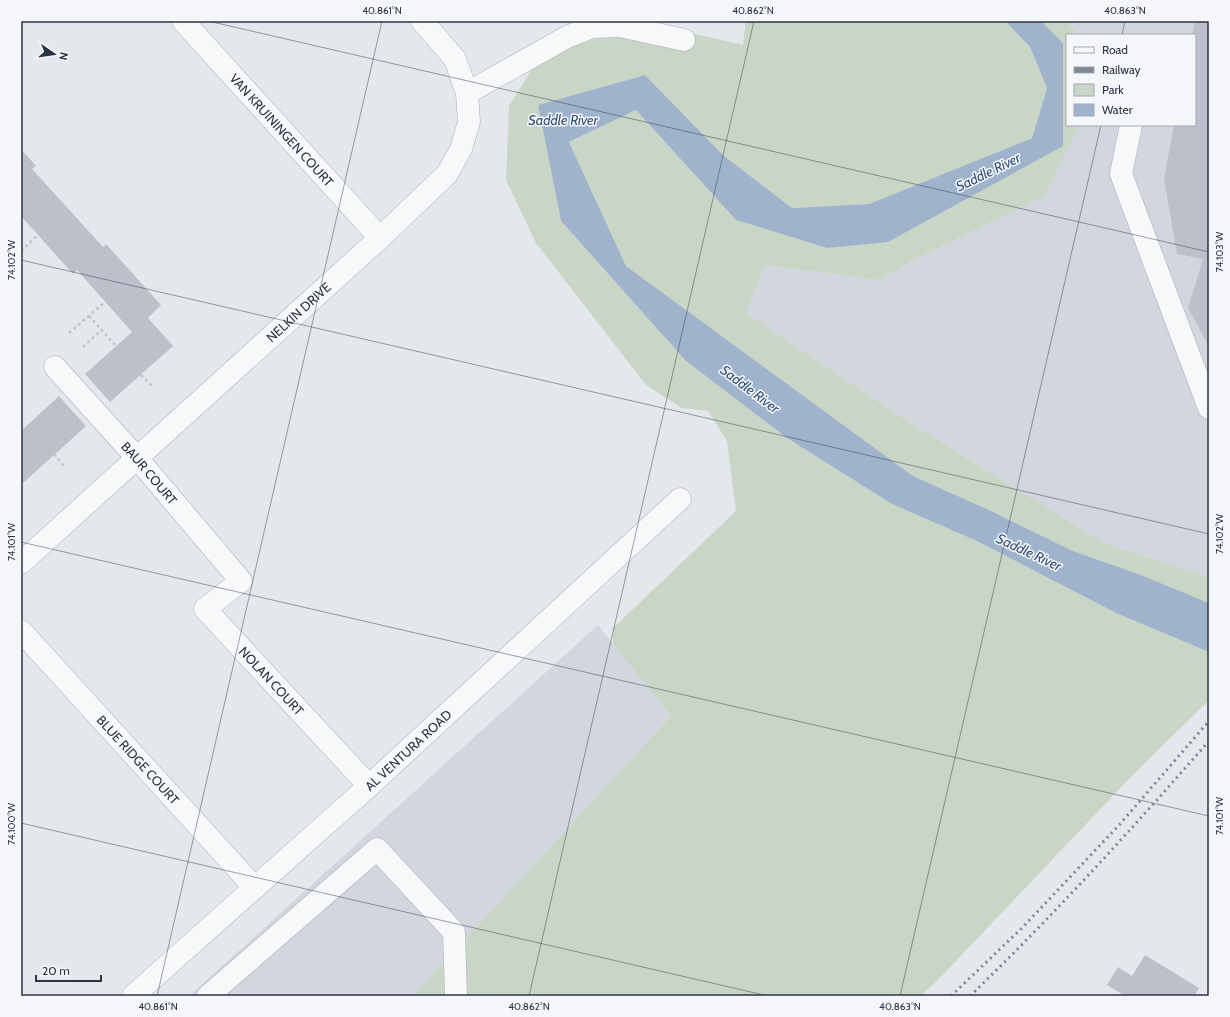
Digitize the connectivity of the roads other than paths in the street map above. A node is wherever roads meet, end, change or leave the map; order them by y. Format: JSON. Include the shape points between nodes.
{"nodes":[{"id":1,"x":183,"y":21,"type":"edge"},
{"id":2,"x":422,"y":21,"type":"edge"},
{"id":3,"x":684,"y":40,"type":"dead end"},
{"id":4,"x":467,"y":93,"type":"junction"},
{"id":5,"x":1131,"y":126,"type":"edge"},
{"id":6,"x":380,"y":238,"type":"junction"},
{"id":7,"x":55,"y":367,"type":"dead end"},
{"id":8,"x":1209,"y":408,"type":"edge"},
{"id":9,"x":137,"y":458,"type":"junction"},
{"id":10,"x":680,"y":499,"type":"dead end"},
{"id":11,"x":21,"y":564,"type":"edge"},
{"id":12,"x":241,"y":581,"type":"joint"},
{"id":13,"x":21,"y":631,"type":"edge"},
{"id":14,"x":369,"y":786,"type":"junction"},
{"id":15,"x":255,"y":888,"type":"junction"},
{"id":16,"x":133,"y":996,"type":"edge"},
{"id":17,"x":208,"y":996,"type":"edge"},
{"id":18,"x":456,"y":996,"type":"edge"}],
"edges":[{"from":1,"to":6,"type":"street","name":"VAN KRUININGEN COURT"},
{"from":2,"to":4,"type":"street","name":"NELKIN DRIVE","via":[[455,59]]},
{"from":3,"to":4,"type":"street","via":[[620,26],[592,27],[567,37]]},
{"from":4,"to":6,"type":"street","name":"NELKIN DRIVE","via":[[469,122],[461,149],[447,174]]},
{"from":5,"to":8,"type":"street","via":[[1121,174]]},
{"from":6,"to":9,"type":"street","name":"NELKIN DRIVE"},
{"from":7,"to":9,"type":"street","name":"BAUR COURT"},
{"from":9,"to":11,"type":"street","name":"NELKIN DRIVE"},
{"from":9,"to":12,"type":"street","name":"BAUR COURT"},
{"from":10,"to":14,"type":"street","name":"AL VENTURA ROAD"},
{"from":12,"to":14,"type":"street","name":"NOLAN COURT","via":[[205,609]]},
{"from":13,"to":15,"type":"street","name":"BLUE RIDGE COURT"},
{"from":14,"to":15,"type":"street","name":"AL VENTURA ROAD"},
{"from":15,"to":16,"type":"street","name":"AL VENTURA ROAD"},
{"from":17,"to":18,"type":"street","via":[[377,849],[454,932]]}]}
